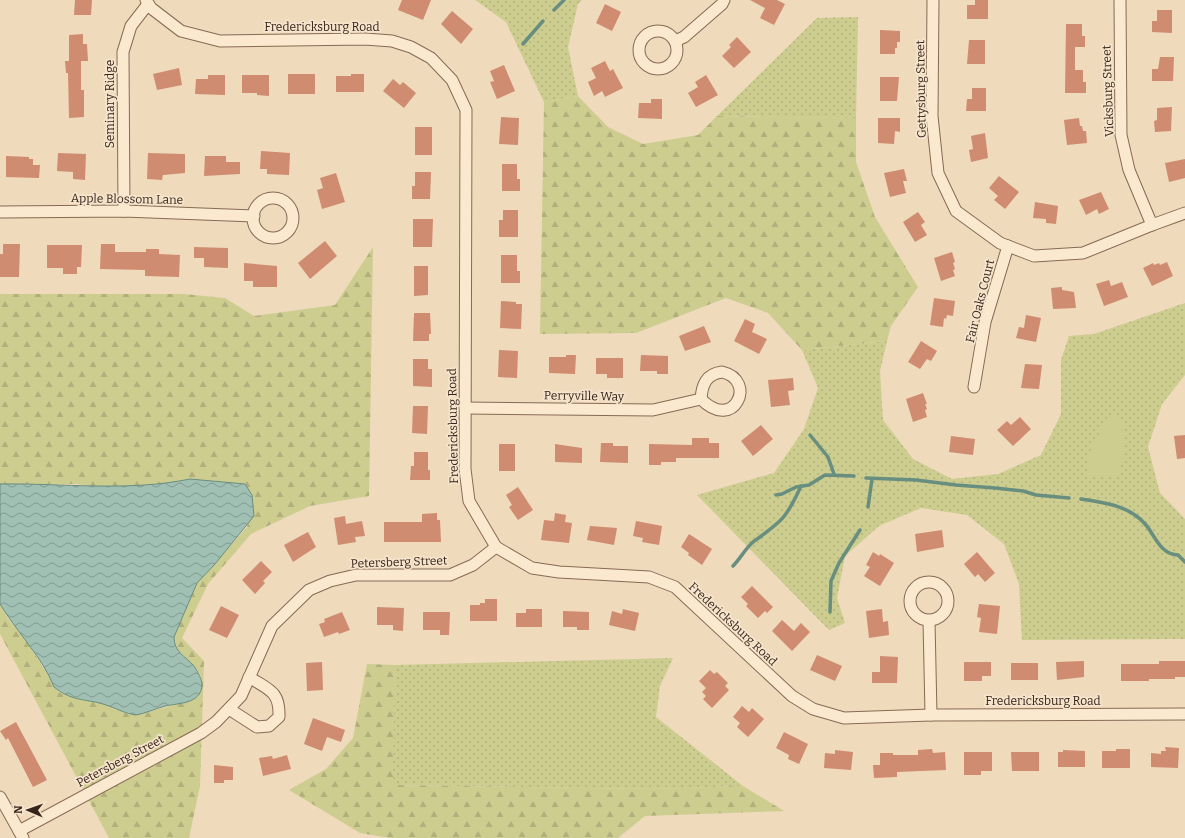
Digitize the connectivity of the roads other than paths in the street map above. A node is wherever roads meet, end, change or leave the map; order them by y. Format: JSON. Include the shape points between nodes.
{"nodes":[{"id":1,"x":724,"y":0,"type":"edge"},
{"id":2,"x":933,"y":0,"type":"edge"},
{"id":3,"x":1120,"y":0,"type":"edge"},
{"id":4,"x":147,"y":2,"type":"edge"},
{"id":5,"x":675,"y":41,"type":"dead end"},
{"id":6,"x":124,"y":211,"type":"junction"},
{"id":7,"x":0,"y":212,"type":"edge"},
{"id":8,"x":1185,"y":213,"type":"edge"},
{"id":9,"x":254,"y":216,"type":"dead end"},
{"id":10,"x":1152,"y":225,"type":"junction"},
{"id":11,"x":1008,"y":246,"type":"junction"},
{"id":12,"x":974,"y":387,"type":"dead end"},
{"id":13,"x":701,"y":399,"type":"dead end"},
{"id":14,"x":465,"y":408,"type":"junction"},
{"id":15,"x":496,"y":547,"type":"junction"},
{"id":16,"x":929,"y":621,"type":"dead end"},
{"id":17,"x":249,"y":677,"type":"junction"},
{"id":18,"x":229,"y":710,"type":"junction"},
{"id":19,"x":1185,"y":714,"type":"edge"},
{"id":20,"x":931,"y":715,"type":"junction"},
{"id":21,"x":0,"y":797,"type":"edge"},
{"id":22,"x":21,"y":834,"type":"edge"}],
"edges":[{"from":1,"to":5,"type":"street","via":[[684,37]]},
{"from":2,"to":11,"type":"street","name":"Gettysburg Street","via":[[932,116],[938,173],[956,211]]},
{"from":3,"to":10,"type":"street","name":"Vicksburg Street","via":[[1121,135],[1129,170]]},
{"from":4,"to":6,"type":"street","name":"Seminary Ridge","via":[[131,26],[123,52]]},
{"from":4,"to":14,"type":"street","name":"Fredericksburg Road","via":[[181,31],[220,41],[392,41],[411,47],[431,58],[452,80],[466,110]]},
{"from":6,"to":7,"type":"street","name":"Apple Blossom Lane"},
{"from":6,"to":9,"type":"street","name":"Apple Blossom Lane"},
{"from":8,"to":10,"type":"street","name":"Gettysburg Street"},
{"from":10,"to":11,"type":"street","name":"Gettysburg Street","via":[[1083,253],[1034,256]]},
{"from":11,"to":12,"type":"street","name":"Fair Oaks Court","via":[[985,322]]},
{"from":13,"to":14,"type":"street","name":"Perryville Way","via":[[653,410]]},
{"from":14,"to":15,"type":"street","name":"Fredericksburg Road","via":[[464,469],[469,501]]},
{"from":15,"to":17,"type":"street","name":"Petersberg Street","via":[[473,565],[450,575],[356,575],[330,581],[309,590],[272,626]]},
{"from":15,"to":20,"type":"street","name":"Fredericksburg Road","via":[[532,568],[649,577],[675,587],[792,696],[813,709],[844,718]]},
{"from":16,"to":20,"type":"street"},
{"from":17,"to":18,"type":"street","name":"Petersberg Street","via":[[241,696]]},
{"from":17,"to":18,"type":"street","via":[[275,694],[280,704],[279,718],[269,726],[257,727]]},
{"from":18,"to":22,"type":"street","name":"Petersberg Street","via":[[201,733]]},
{"from":19,"to":20,"type":"street","name":"Fredericksburg Road"},
{"from":21,"to":22,"type":"street"}]}
